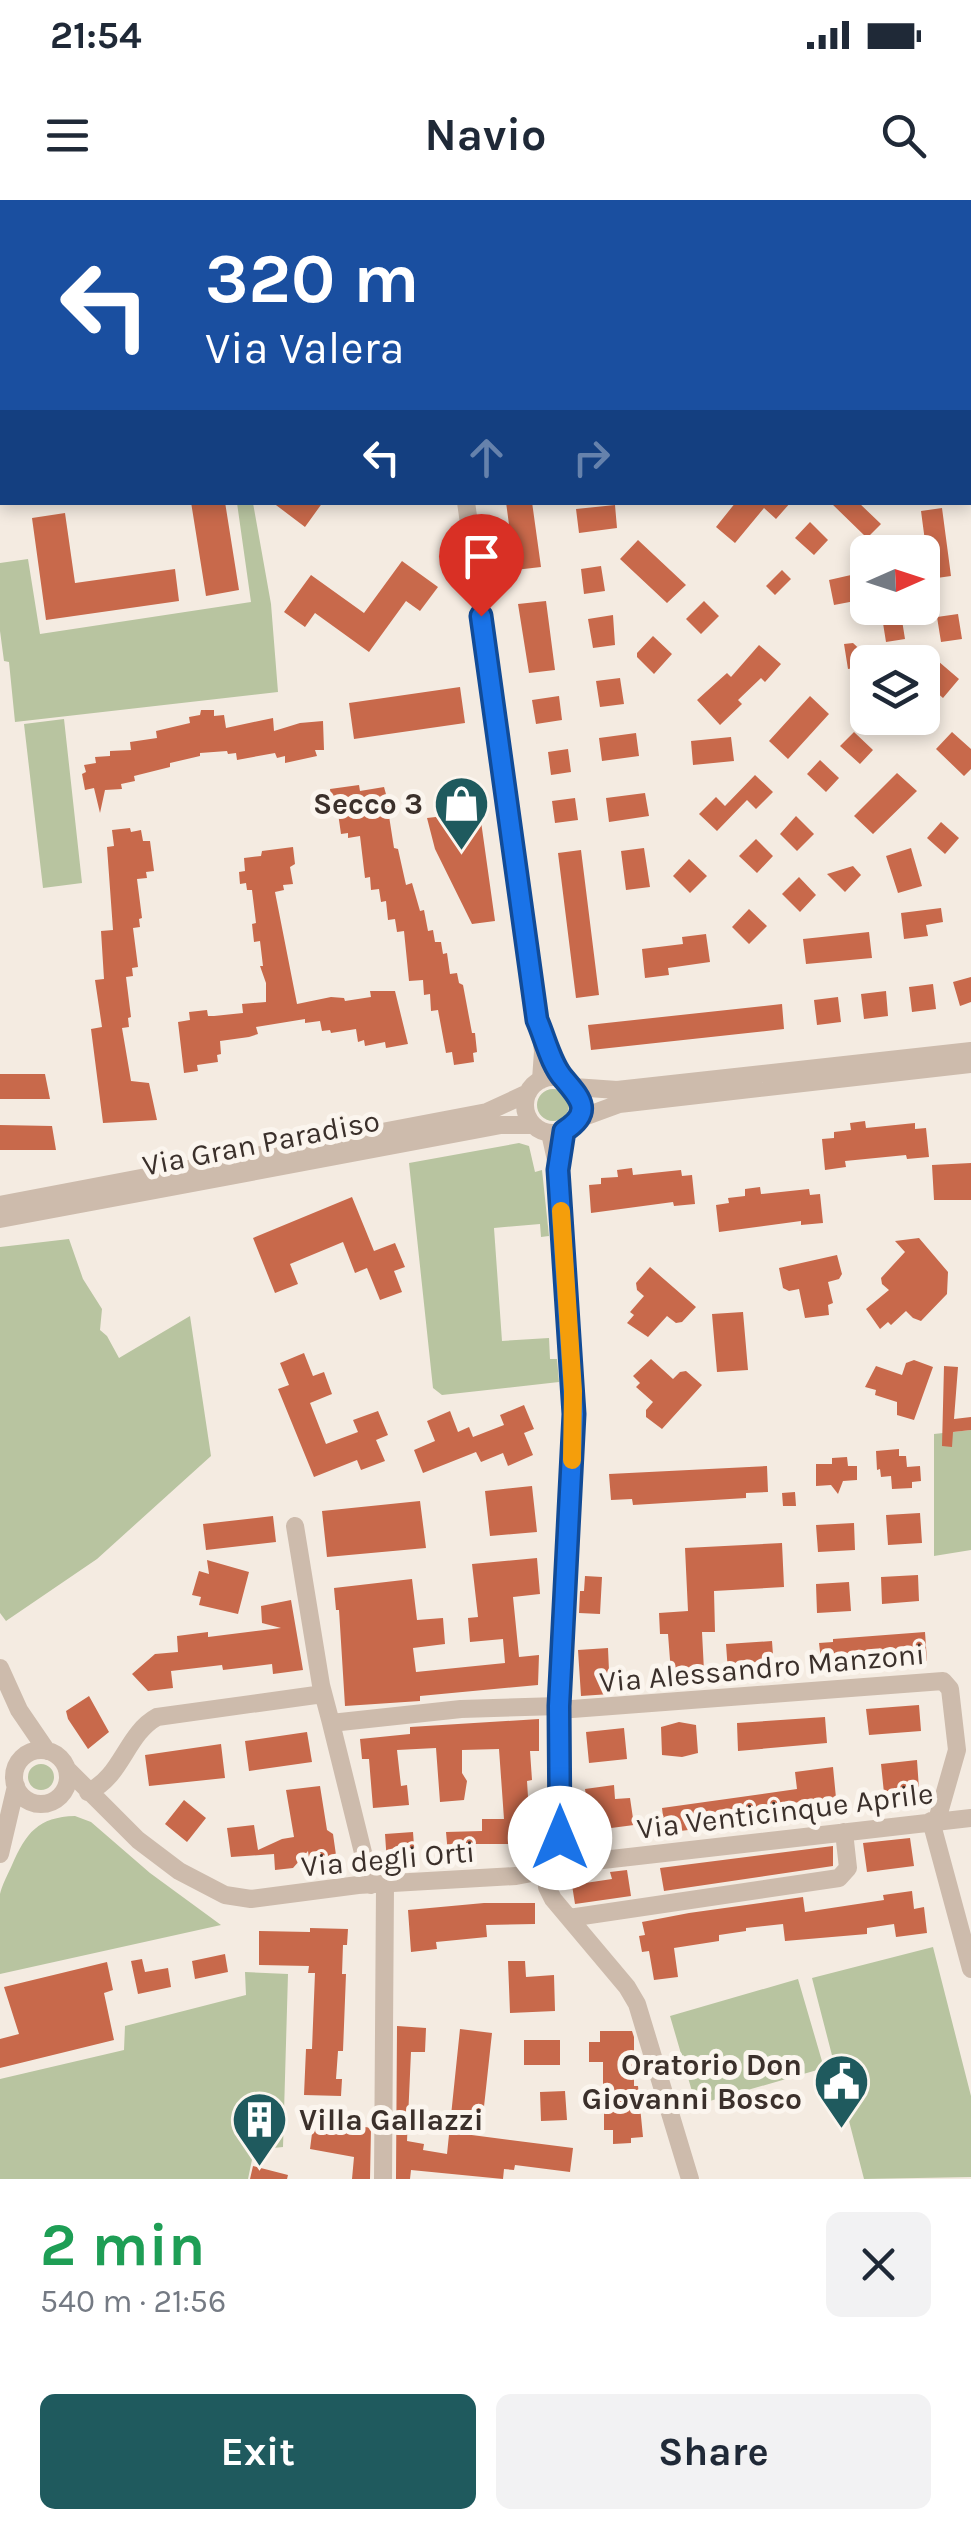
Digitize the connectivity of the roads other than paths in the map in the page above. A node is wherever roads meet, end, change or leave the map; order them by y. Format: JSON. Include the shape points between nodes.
{"nodes":[{"id":1,"x":466,"y":505,"type":"edge"},
{"id":2,"x":537,"y":1020,"type":"junction"},
{"id":3,"x":971,"y":1051,"type":"edge"},
{"id":4,"x":971,"y":1064,"type":"edge"},
{"id":5,"x":569,"y":1083,"type":"junction"},
{"id":6,"x":535,"y":1086,"type":"junction"},
{"id":7,"x":556,"y":1127,"type":"junction"},
{"id":8,"x":0,"y":1206,"type":"edge"},
{"id":9,"x":0,"y":1219,"type":"edge"},
{"id":10,"x":294,"y":1526,"type":"dead end"},
{"id":11,"x":0,"y":1668,"type":"edge"},
{"id":12,"x":323,"y":1694,"type":"junction"},
{"id":13,"x":559,"y":1708,"type":"junction"},
{"id":14,"x":20,"y":1710,"type":"junction"},
{"id":15,"x":331,"y":1723,"type":"junction"},
{"id":16,"x":964,"y":1744,"type":"edge"},
{"id":17,"x":47,"y":1751,"type":"junction"},
{"id":18,"x":23,"y":1757,"type":"junction"},
{"id":19,"x":66,"y":1769,"type":"junction"},
{"id":20,"x":16,"y":1786,"type":"junction"},
{"id":21,"x":59,"y":1797,"type":"junction"},
{"id":22,"x":94,"y":1798,"type":"junction"},
{"id":23,"x":38,"y":1804,"type":"junction"},
{"id":24,"x":971,"y":1818,"type":"edge"},
{"id":25,"x":934,"y":1820,"type":"junction"},
{"id":26,"x":844,"y":1832,"type":"junction"},
{"id":27,"x":2,"y":1848,"type":"edge"},
{"id":28,"x":546,"y":1872,"type":"junction"},
{"id":29,"x":378,"y":1886,"type":"junction"},
{"id":30,"x":570,"y":1918,"type":"junction"},
{"id":31,"x":971,"y":1969,"type":"edge"},
{"id":32,"x":384,"y":2179,"type":"edge"},
{"id":33,"x":690,"y":2179,"type":"edge"}],
"edges":[{"from":1,"to":2,"type":"street"},
{"from":2,"to":5,"type":"street"},
{"from":2,"to":6,"type":"street","via":[[543,1061]]},
{"from":3,"to":5,"type":"street","via":[[617,1090]]},
{"from":4,"to":7,"type":"street","name":"Via Gran Paradiso","via":[[618,1104]]},
{"from":5,"to":6,"type":"street"},
{"from":5,"to":7,"type":"street","via":[[580,1099]]},
{"from":6,"to":7,"type":"street","via":[[526,1110]]},
{"from":6,"to":8,"type":"street","name":"Via Gran Paradiso","via":[[487,1112]]},
{"from":7,"to":9,"type":"street","name":"Via Gran Paradiso","via":[[501,1125]]},
{"from":7,"to":13,"type":"street","via":[[574,1414]]},
{"from":10,"to":12,"type":"street"},
{"from":11,"to":14,"type":"street"},
{"from":12,"to":15,"type":"street"},
{"from":12,"to":22,"type":"street","via":[[158,1717]]},
{"from":13,"to":15,"type":"street"},
{"from":13,"to":16,"type":"street","name":"Via Alessandro Manzoni","via":[[943,1681]]},
{"from":13,"to":28,"type":"street","via":[[559,1850]]},
{"from":14,"to":17,"type":"street"},
{"from":14,"to":18,"type":"street"},
{"from":15,"to":29,"type":"street"},
{"from":16,"to":25,"type":"street","name":"Via Alessandro Manzoni"},
{"from":17,"to":18,"type":"street"},
{"from":17,"to":19,"type":"street"},
{"from":18,"to":20,"type":"street"},
{"from":19,"to":21,"type":"street"},
{"from":19,"to":22,"type":"street","name":"Via degli Orti"},
{"from":20,"to":23,"type":"street"},
{"from":20,"to":27,"type":"street"},
{"from":21,"to":22,"type":"street"},
{"from":21,"to":23,"type":"street"},
{"from":22,"to":29,"type":"street","name":"Via degli Orti","via":[[179,1871],[225,1895],[260,1898]]},
{"from":23,"to":27,"type":"street"},
{"from":24,"to":25,"type":"street","name":"Via Venticinque Aprile"},
{"from":25,"to":26,"type":"street","name":"Via Venticinque Aprile"},
{"from":25,"to":31,"type":"street"},
{"from":26,"to":28,"type":"street","name":"Via Venticinque Aprile"},
{"from":26,"to":30,"type":"street","via":[[848,1868],[839,1878]]},
{"from":28,"to":29,"type":"street","name":"Via degli Orti"},
{"from":28,"to":30,"type":"street","via":[[552,1899]]},
{"from":29,"to":32,"type":"street"},
{"from":30,"to":33,"type":"street","via":[[637,2004]]}]}
